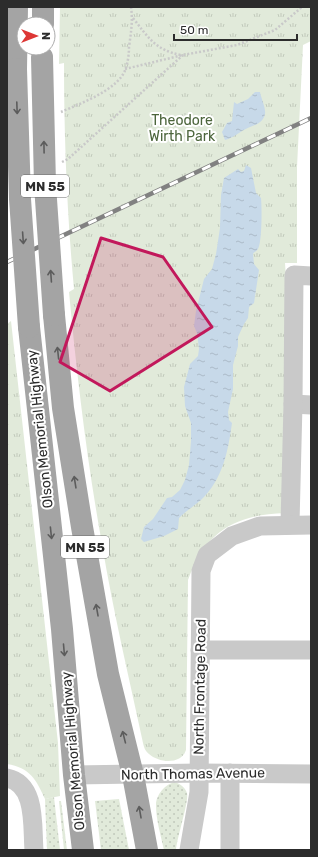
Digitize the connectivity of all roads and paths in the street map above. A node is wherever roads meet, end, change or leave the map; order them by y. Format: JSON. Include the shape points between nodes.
{"nodes":[{"id":1,"x":17,"y":7,"type":"edge"},
{"id":2,"x":131,"y":7,"type":"edge"},
{"id":3,"x":302,"y":7,"type":"edge"},
{"id":4,"x":132,"y":17,"type":"junction"},
{"id":5,"x":183,"y":55,"type":"junction"},
{"id":6,"x":42,"y":56,"type":"edge"},
{"id":7,"x":125,"y":69,"type":"junction"},
{"id":8,"x":55,"y":115,"type":"dead end"},
{"id":9,"x":61,"y":162,"type":"dead end"},
{"id":10,"x":303,"y":275,"type":"edge"},
{"id":11,"x":302,"y":404,"type":"edge"},
{"id":12,"x":290,"y":524,"type":"junction"},
{"id":13,"x":311,"y":525,"type":"edge"},
{"id":14,"x":200,"y":650,"type":"junction"},
{"id":15,"x":311,"y":650,"type":"edge"},
{"id":16,"x":199,"y":773,"type":"junction"},
{"id":17,"x":230,"y":773,"type":"junction"},
{"id":18,"x":311,"y":774,"type":"edge"},
{"id":19,"x":74,"y":775,"type":"junction"},
{"id":20,"x":133,"y":775,"type":"junction"},
{"id":21,"x":7,"y":778,"type":"edge"},
{"id":22,"x":34,"y":850,"type":"edge"},
{"id":23,"x":83,"y":850,"type":"edge"},
{"id":24,"x":147,"y":850,"type":"edge"},
{"id":25,"x":189,"y":850,"type":"edge"},
{"id":26,"x":230,"y":850,"type":"edge"}],
"edges":[{"from":1,"to":19,"type":"main road","name":"Olson Memorial Highway","number":"MN 55","one_way":true,"bridge":true,"via":[[20,198],[30,327],[62,629]]},
{"from":2,"to":4,"type":"path"},
{"from":3,"to":5,"type":"path","via":[[276,30],[237,45]]},
{"from":4,"to":5,"type":"path","via":[[149,39],[167,52]]},
{"from":4,"to":7,"type":"path"},
{"from":5,"to":7,"type":"path"},
{"from":5,"to":9,"type":"path","via":[[68,159]]},
{"from":20,"to":6,"type":"main road","name":"Olson Memorial Highway","number":"MN 55","one_way":true,"bridge":true,"via":[[108,674],[63,408],[45,185]]},
{"from":7,"to":8,"type":"path","via":[[116,82],[103,92]]},
{"from":10,"to":11,"type":"street"},
{"from":11,"to":12,"type":"street"},
{"from":12,"to":13,"type":"street","name":"North Frontage Road"},
{"from":12,"to":14,"type":"street","name":"North Frontage Road","via":[[260,526],[232,536],[207,555],[201,571]]},
{"from":14,"to":15,"type":"street"},
{"from":14,"to":16,"type":"street","name":"North Frontage Road"},
{"from":16,"to":17,"type":"street","name":"North Thomas Avenue"},
{"from":16,"to":20,"type":"street","name":"North Thomas Avenue"},
{"from":16,"to":25,"type":"street","name":"North Frontage Road","via":[[199,792]]},
{"from":17,"to":18,"type":"street","name":"North Thomas Avenue"},
{"from":17,"to":26,"type":"street"},
{"from":19,"to":20,"type":"street","name":"North Thomas Avenue"},
{"from":19,"to":23,"type":"main road","name":"Olson Memorial Highway","number":"MN 55"},
{"from":24,"to":20,"type":"main road","name":"Olson Memorial Highway","number":"MN 55","one_way":true},
{"from":21,"to":22,"type":"street","via":[[23,787],[31,800]]}]}
